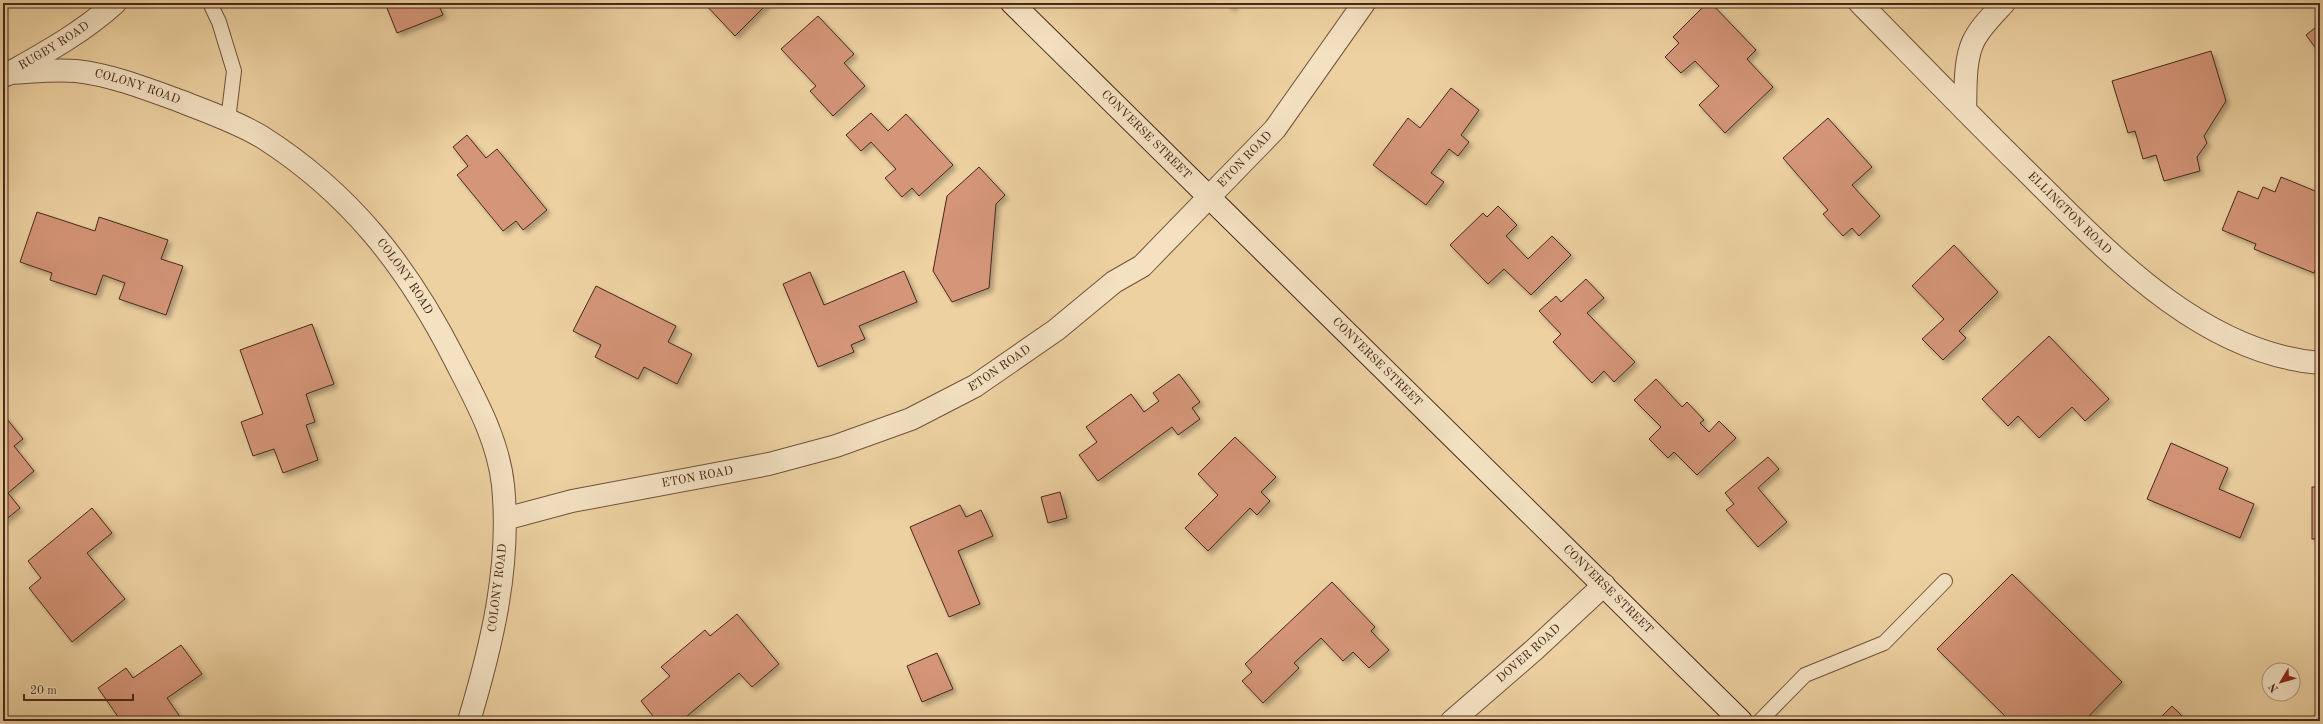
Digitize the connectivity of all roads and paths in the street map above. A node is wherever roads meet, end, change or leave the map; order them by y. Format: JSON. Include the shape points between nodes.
{"nodes":[{"id":1,"x":115,"y":3,"type":"edge"},
{"id":2,"x":210,"y":3,"type":"edge"},
{"id":3,"x":1012,"y":3,"type":"edge"},
{"id":4,"x":1364,"y":3,"type":"edge"},
{"id":5,"x":1860,"y":3,"type":"edge"},
{"id":6,"x":2004,"y":3,"type":"edge"},
{"id":7,"x":7,"y":74,"type":"edge"},
{"id":8,"x":1965,"y":110,"type":"junction"},
{"id":9,"x":228,"y":120,"type":"junction"},
{"id":10,"x":1209,"y":197,"type":"junction"},
{"id":11,"x":2320,"y":363,"type":"edge"},
{"id":12,"x":505,"y":519,"type":"junction"},
{"id":13,"x":1945,"y":581,"type":"dead end"},
{"id":14,"x":1604,"y":585,"type":"junction"},
{"id":15,"x":469,"y":721,"type":"edge"},
{"id":16,"x":1452,"y":721,"type":"edge"},
{"id":17,"x":1741,"y":721,"type":"edge"},
{"id":18,"x":1760,"y":721,"type":"edge"}],
"edges":[{"from":1,"to":7,"type":"street","name":"RUGBY ROAD","via":[[67,41]]},
{"from":2,"to":9,"type":"lane","via":[[219,22],[234,71]]},
{"from":3,"to":10,"type":"street","name":"CONVERSE STREET"},
{"from":4,"to":10,"type":"street","name":"ETON ROAD","via":[[1275,129]]},
{"from":5,"to":8,"type":"street","name":"ELLINGTON ROAD"},
{"from":6,"to":8,"type":"street","via":[[1984,25],[1973,43],[1968,64]]},
{"from":7,"to":9,"type":"street","name":"COLONY ROAD","via":[[75,71],[106,77],[167,96]]},
{"from":8,"to":11,"type":"street","name":"ELLINGTON ROAD","via":[[2083,228],[2185,313],[2224,336],[2260,349]]},
{"from":9,"to":12,"type":"street","name":"COLONY ROAD","via":[[261,136],[321,179],[371,229],[412,285],[445,339],[485,420],[495,447]]},
{"from":10,"to":12,"type":"street","name":"ETON ROAD","via":[[1142,266],[1114,282],[1044,339],[975,386],[912,419],[836,446],[769,464],[572,501]]},
{"from":10,"to":14,"type":"street","name":"CONVERSE STREET"},
{"from":12,"to":15,"type":"street","name":"COLONY ROAD","via":[[505,555],[497,617]]},
{"from":13,"to":18,"type":"lane","via":[[1884,643],[1805,675]]},
{"from":14,"to":16,"type":"street","name":"DOVER ROAD"},
{"from":14,"to":17,"type":"street","name":"CONVERSE STREET"}]}
